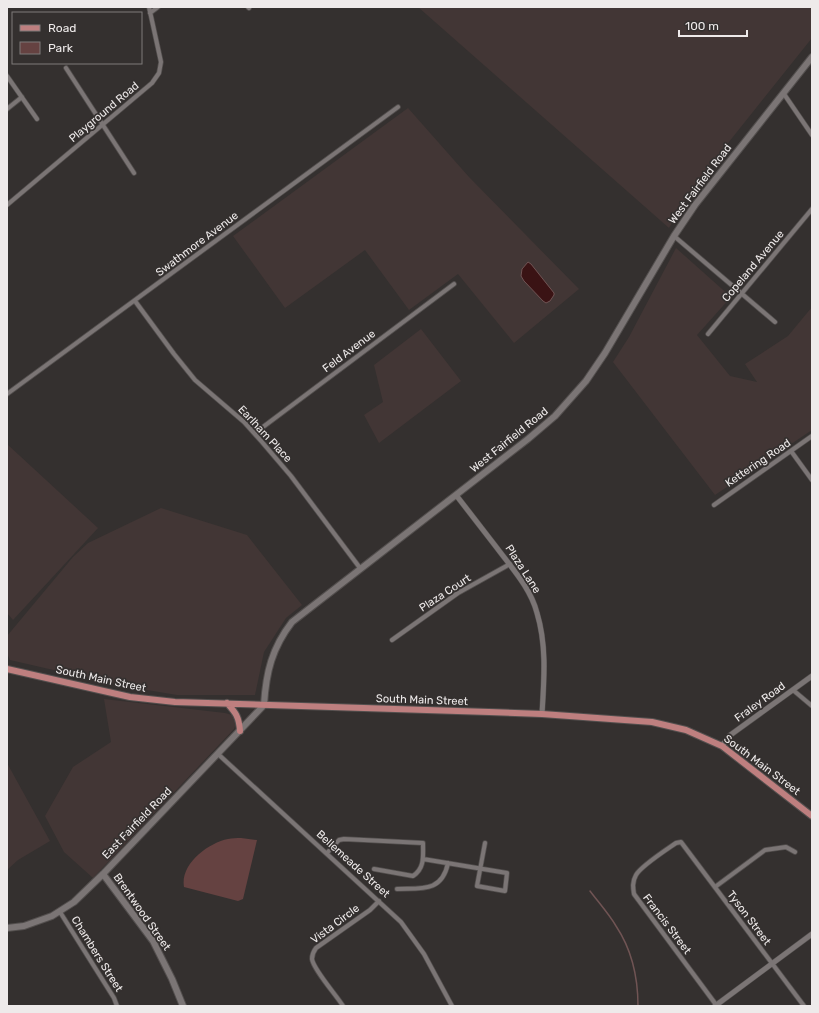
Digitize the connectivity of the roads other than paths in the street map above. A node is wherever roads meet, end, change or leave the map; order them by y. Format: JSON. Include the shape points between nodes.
{"nodes":[{"id":1,"x":149,"y":7,"type":"edge"},
{"id":2,"x":158,"y":7,"type":"edge"},
{"id":3,"x":150,"y":13,"type":"junction"},
{"id":4,"x":812,"y":57,"type":"edge"},
{"id":5,"x":66,"y":68,"type":"dead end"},
{"id":6,"x":7,"y":76,"type":"edge"},
{"id":7,"x":784,"y":94,"type":"junction"},
{"id":8,"x":22,"y":97,"type":"junction"},
{"id":9,"x":398,"y":107,"type":"dead end"},
{"id":10,"x":7,"y":109,"type":"edge"},
{"id":11,"x":37,"y":120,"type":"dead end"},
{"id":12,"x":102,"y":125,"type":"junction"},
{"id":13,"x":812,"y":135,"type":"edge"},
{"id":14,"x":134,"y":174,"type":"dead end"},
{"id":15,"x":7,"y":205,"type":"edge"},
{"id":16,"x":812,"y":209,"type":"edge"},
{"id":17,"x":674,"y":236,"type":"junction"},
{"id":18,"x":454,"y":284,"type":"dead end"},
{"id":19,"x":742,"y":293,"type":"junction"},
{"id":20,"x":135,"y":301,"type":"junction"},
{"id":21,"x":775,"y":322,"type":"dead end"},
{"id":22,"x":708,"y":334,"type":"dead end"},
{"id":23,"x":7,"y":394,"type":"edge"},
{"id":24,"x":254,"y":433,"type":"junction"},
{"id":25,"x":812,"y":436,"type":"edge"},
{"id":26,"x":791,"y":450,"type":"junction"},
{"id":27,"x":812,"y":480,"type":"edge"},
{"id":28,"x":456,"y":495,"type":"junction"},
{"id":29,"x":714,"y":505,"type":"dead end"},
{"id":30,"x":510,"y":564,"type":"junction"},
{"id":31,"x":360,"y":568,"type":"junction"},
{"id":32,"x":392,"y":640,"type":"dead end"},
{"id":33,"x":7,"y":669,"type":"edge"},
{"id":34,"x":812,"y":676,"type":"edge"},
{"id":35,"x":793,"y":690,"type":"junction"},
{"id":36,"x":227,"y":703,"type":"junction"},
{"id":37,"x":264,"y":705,"type":"junction"},
{"id":38,"x":812,"y":706,"type":"edge"},
{"id":39,"x":542,"y":714,"type":"junction"},
{"id":40,"x":240,"y":731,"type":"junction"},
{"id":41,"x":722,"y":746,"type":"junction"},
{"id":42,"x":218,"y":754,"type":"junction"},
{"id":43,"x":812,"y":816,"type":"edge"},
{"id":44,"x":679,"y":841,"type":"joint"},
{"id":45,"x":485,"y":842,"type":"dead end"},
{"id":46,"x":795,"y":852,"type":"dead end"},
{"id":47,"x":327,"y":853,"type":"junction"},
{"id":48,"x":423,"y":858,"type":"junction"},
{"id":49,"x":448,"y":863,"type":"junction"},
{"id":50,"x":374,"y":868,"type":"dead end"},
{"id":51,"x":480,"y":868,"type":"junction"},
{"id":52,"x":103,"y":874,"type":"junction"},
{"id":53,"x":715,"y":887,"type":"junction"},
{"id":54,"x":397,"y":889,"type":"dead end"},
{"id":55,"x":379,"y":900,"type":"junction"},
{"id":56,"x":60,"y":912,"type":"junction"},
{"id":57,"x":7,"y":928,"type":"edge"},
{"id":58,"x":812,"y":934,"type":"edge"},
{"id":59,"x":772,"y":964,"type":"junction"},
{"id":60,"x":117,"y":1006,"type":"edge"},
{"id":61,"x":183,"y":1006,"type":"edge"},
{"id":62,"x":343,"y":1006,"type":"edge"},
{"id":63,"x":452,"y":1006,"type":"edge"},
{"id":64,"x":716,"y":1006,"type":"edge"},
{"id":65,"x":804,"y":1006,"type":"edge"}],
"edges":[{"from":1,"to":3,"type":"street","name":"Playground Road"},
{"from":2,"to":3,"type":"street"},
{"from":3,"to":12,"type":"street","name":"Playground Road","via":[[160,53],[159,73],[152,83]]},
{"from":4,"to":7,"type":"main road","name":"West Fairfield Road"},
{"from":5,"to":12,"type":"street"},
{"from":6,"to":8,"type":"street"},
{"from":7,"to":13,"type":"street"},
{"from":7,"to":17,"type":"main road","name":"West Fairfield Road","via":[[715,178]]},
{"from":8,"to":10,"type":"street"},
{"from":8,"to":11,"type":"street"},
{"from":9,"to":20,"type":"street","name":"Swathmore Avenue"},
{"from":12,"to":14,"type":"street"},
{"from":12,"to":15,"type":"street","name":"Playground Road"},
{"from":16,"to":19,"type":"street","name":"Copeland Avenue"},
{"from":17,"to":19,"type":"street"},
{"from":17,"to":28,"type":"main road","name":"West Fairfield Road","via":[[586,381],[546,424]]},
{"from":18,"to":24,"type":"street","name":"Feld Avenue"},
{"from":19,"to":21,"type":"street"},
{"from":19,"to":22,"type":"street","name":"Copeland Avenue"},
{"from":20,"to":23,"type":"street","name":"Swathmore Avenue"},
{"from":20,"to":24,"type":"street","name":"Earlham Place","via":[[195,380]]},
{"from":24,"to":31,"type":"street","name":"Earlham Place","via":[[291,476]]},
{"from":25,"to":26,"type":"street","name":"Kettering Road"},
{"from":26,"to":27,"type":"street"},
{"from":26,"to":29,"type":"street","name":"Kettering Road"},
{"from":28,"to":30,"type":"street","name":"Plaza Lane"},
{"from":28,"to":31,"type":"main road","name":"West Fairfield Road"},
{"from":30,"to":32,"type":"street","name":"Plaza Court","via":[[458,593]]},
{"from":30,"to":39,"type":"street","name":"Plaza Lane","via":[[537,612],[544,656]]},
{"from":31,"to":37,"type":"main road","name":"West Fairfield Road","via":[[299,615],[283,633],[272,659]]},
{"from":33,"to":36,"type":"main road","name":"South Main Street","via":[[130,697],[175,702]]},
{"from":34,"to":35,"type":"street","name":"Fraley Road"},
{"from":35,"to":38,"type":"street"},
{"from":35,"to":41,"type":"street","name":"Fraley Road","via":[[729,736]]},
{"from":36,"to":37,"type":"main road","name":"South Main Street"},
{"from":36,"to":40,"type":"main road","via":[[239,719]]},
{"from":37,"to":39,"type":"main road","name":"South Main Street"},
{"from":37,"to":40,"type":"main road","name":"East Fairfield Road"},
{"from":39,"to":41,"type":"main road","name":"South Main Street","via":[[652,722],[686,730]]},
{"from":40,"to":42,"type":"main road","name":"East Fairfield Road"},
{"from":41,"to":43,"type":"main road","name":"South Main Street"},
{"from":42,"to":47,"type":"street","name":"Bellemeade Street"},
{"from":42,"to":52,"type":"main road","name":"East Fairfield Road"},
{"from":44,"to":53,"type":"street","name":"Tyson Street"},
{"from":44,"to":64,"type":"street","name":"Francis Street","via":[[638,871],[633,880],[634,894]]},
{"from":45,"to":51,"type":"street"},
{"from":46,"to":53,"type":"street","via":[[786,847],[765,850]]},
{"from":47,"to":48,"type":"street","via":[[339,840],[344,839],[423,843]]},
{"from":47,"to":55,"type":"street","name":"Bellemeade Street"},
{"from":48,"to":49,"type":"street"},
{"from":48,"to":50,"type":"street","via":[[421,869],[413,876]]},
{"from":49,"to":51,"type":"street"},
{"from":49,"to":54,"type":"street","via":[[444,876],[431,887],[417,890]]},
{"from":51,"to":51,"type":"street","via":[[477,886],[505,891],[507,873]]},
{"from":52,"to":56,"type":"main road","name":"East Fairfield Road"},
{"from":52,"to":61,"type":"main road","name":"Brentwood Street","via":[[153,941]]},
{"from":53,"to":59,"type":"street","name":"Tyson Street"},
{"from":55,"to":62,"type":"street","name":"Vista Circle","via":[[370,910],[313,952],[315,968]]},
{"from":55,"to":63,"type":"street","name":"Bellemeade Street","via":[[416,942]]},
{"from":56,"to":57,"type":"main road","name":"East Fairfield Road","via":[[38,922]]},
{"from":56,"to":60,"type":"street","name":"Chambers Street"},
{"from":58,"to":59,"type":"street"},
{"from":59,"to":64,"type":"street"},
{"from":59,"to":65,"type":"street","name":"Tyson Street"}]}
